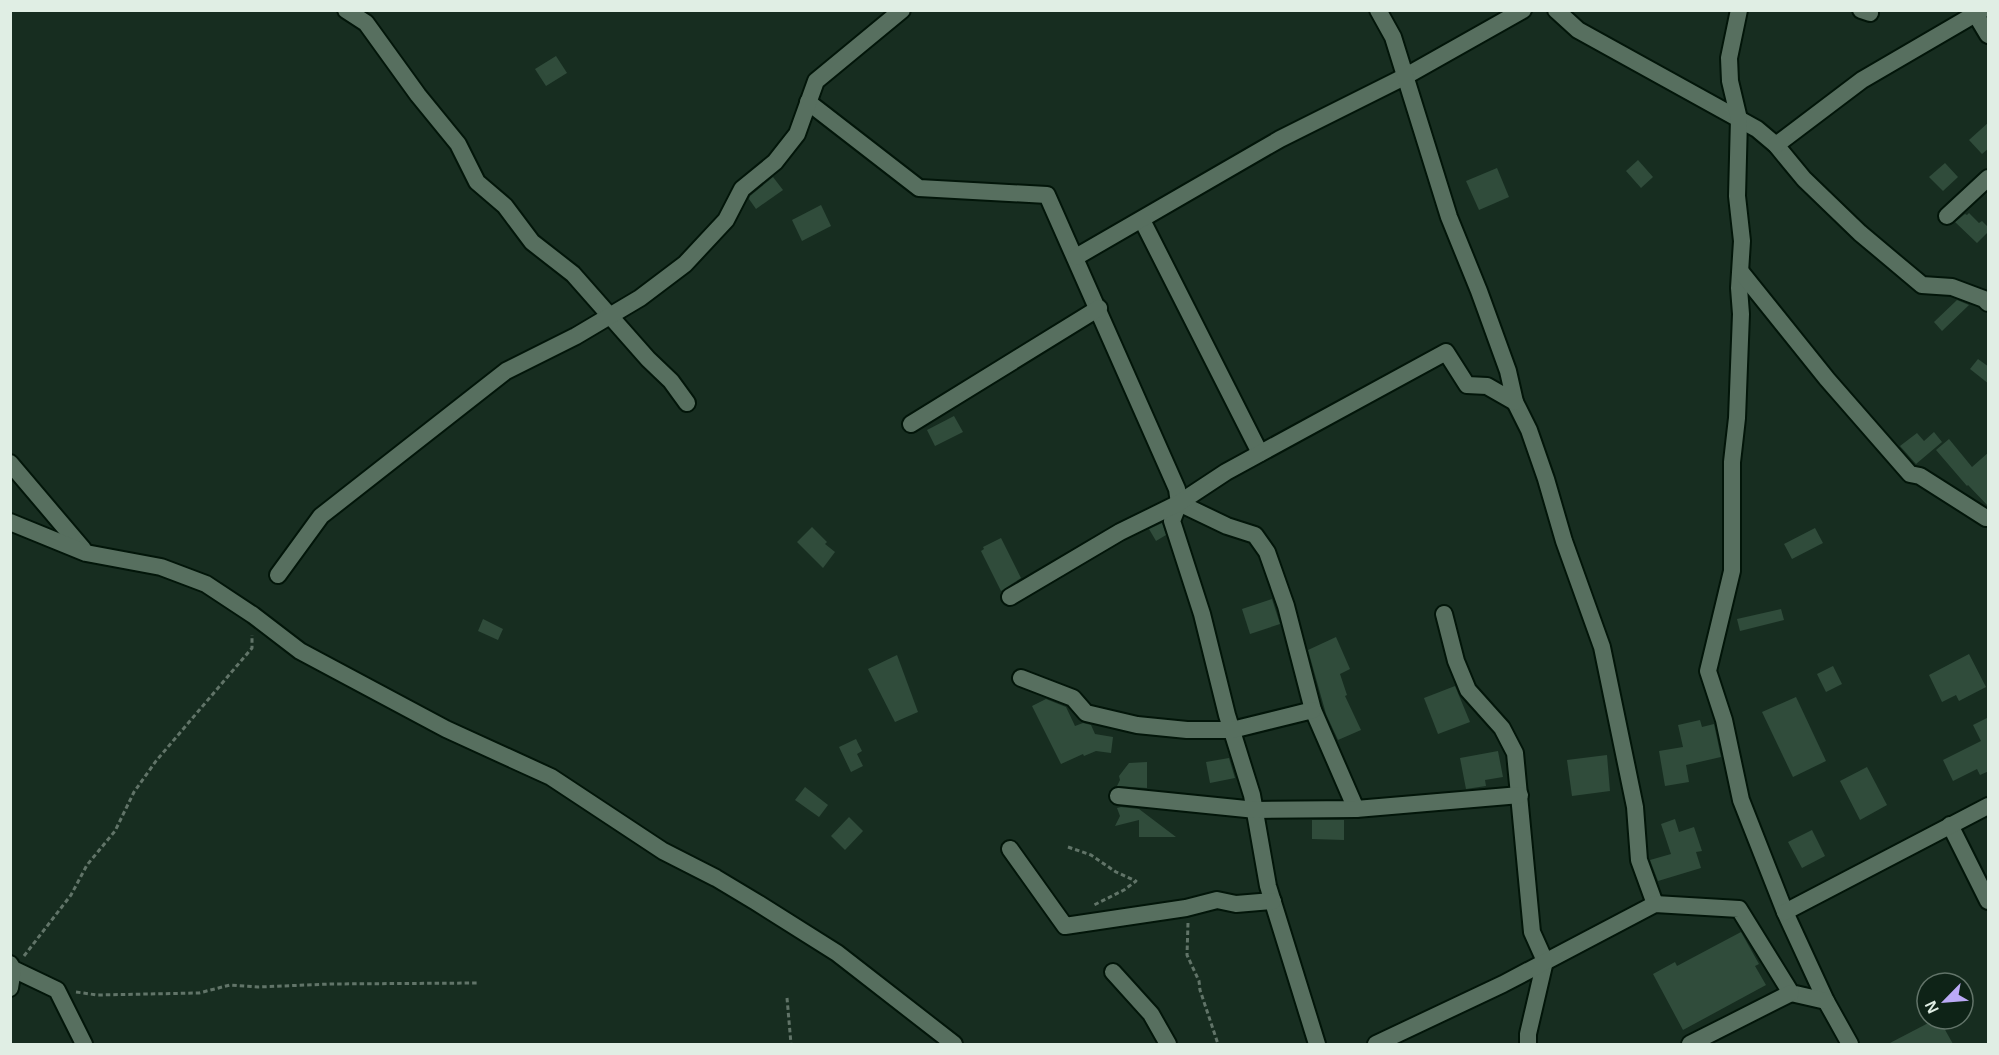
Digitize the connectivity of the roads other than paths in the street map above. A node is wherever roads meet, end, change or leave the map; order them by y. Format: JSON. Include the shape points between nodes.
{"nodes":[{"id":1,"x":346,"y":10,"type":"edge"},
{"id":2,"x":902,"y":10,"type":"edge"},
{"id":3,"x":1378,"y":10,"type":"edge"},
{"id":4,"x":1523,"y":10,"type":"edge"},
{"id":5,"x":1556,"y":10,"type":"edge"},
{"id":6,"x":1739,"y":10,"type":"edge"},
{"id":7,"x":1977,"y":12,"type":"edge"},
{"id":8,"x":1989,"y":35,"type":"edge"},
{"id":9,"x":1406,"y":76,"type":"junction"},
{"id":10,"x":808,"y":102,"type":"junction"},
{"id":11,"x":1738,"y":118,"type":"junction"},
{"id":12,"x":1776,"y":145,"type":"junction"},
{"id":13,"x":1989,"y":178,"type":"edge"},
{"id":14,"x":1947,"y":216,"type":"dead end"},
{"id":15,"x":1142,"y":220,"type":"junction"},
{"id":16,"x":1076,"y":257,"type":"junction"},
{"id":17,"x":1741,"y":272,"type":"junction"},
{"id":18,"x":1989,"y":303,"type":"edge"},
{"id":19,"x":1099,"y":308,"type":"junction"},
{"id":20,"x":609,"y":316,"type":"junction"},
{"id":21,"x":1515,"y":402,"type":"junction"},
{"id":22,"x":687,"y":403,"type":"dead end"},
{"id":23,"x":911,"y":424,"type":"dead end"},
{"id":24,"x":1260,"y":453,"type":"junction"},
{"id":25,"x":10,"y":463,"type":"edge"},
{"id":26,"x":1179,"y":503,"type":"junction"},
{"id":27,"x":1986,"y":518,"type":"dead end"},
{"id":28,"x":10,"y":522,"type":"edge"},
{"id":29,"x":86,"y":553,"type":"junction"},
{"id":30,"x":278,"y":575,"type":"dead end"},
{"id":31,"x":1010,"y":597,"type":"dead end"},
{"id":32,"x":1444,"y":614,"type":"dead end"},
{"id":33,"x":1021,"y":678,"type":"dead end"},
{"id":34,"x":1313,"y":710,"type":"junction"},
{"id":35,"x":1232,"y":730,"type":"junction"},
{"id":36,"x":1520,"y":795,"type":"junction"},
{"id":37,"x":1118,"y":796,"type":"dead end"},
{"id":38,"x":1989,"y":806,"type":"edge"},
{"id":39,"x":1356,"y":809,"type":"junction"},
{"id":40,"x":1256,"y":810,"type":"junction"},
{"id":41,"x":1950,"y":825,"type":"junction"},
{"id":42,"x":1010,"y":849,"type":"dead end"},
{"id":43,"x":1273,"y":901,"type":"junction"},
{"id":44,"x":1989,"y":901,"type":"edge"},
{"id":45,"x":1655,"y":904,"type":"junction"},
{"id":46,"x":1785,"y":912,"type":"junction"},
{"id":47,"x":1545,"y":961,"type":"junction"},
{"id":48,"x":12,"y":967,"type":"edge"},
{"id":49,"x":1113,"y":972,"type":"dead end"},
{"id":50,"x":10,"y":988,"type":"edge"},
{"id":51,"x":1791,"y":993,"type":"junction"},
{"id":52,"x":1826,"y":1001,"type":"junction"},
{"id":53,"x":84,"y":1044,"type":"edge"},
{"id":54,"x":954,"y":1044,"type":"edge"},
{"id":55,"x":1168,"y":1044,"type":"edge"},
{"id":56,"x":1317,"y":1044,"type":"edge"},
{"id":57,"x":1376,"y":1044,"type":"edge"},
{"id":58,"x":1528,"y":1044,"type":"edge"},
{"id":59,"x":1690,"y":1044,"type":"edge"},
{"id":60,"x":1850,"y":1044,"type":"edge"}],
"edges":[{"from":1,"to":20,"type":"street","via":[[366,23],[458,144],[477,182],[505,206],[532,242],[573,274]]},
{"from":2,"to":10,"type":"street","via":[[816,81]]},
{"from":3,"to":9,"type":"street","via":[[1393,37]]},
{"from":4,"to":9,"type":"street"},
{"from":5,"to":11,"type":"street","via":[[1578,30]]},
{"from":6,"to":11,"type":"street","via":[[1729,58]]},
{"from":7,"to":8,"type":"street"},
{"from":7,"to":12,"type":"street","via":[[1862,80]]},
{"from":9,"to":15,"type":"street","via":[[1280,139]]},
{"from":9,"to":21,"type":"street","via":[[1449,217],[1508,371]]},
{"from":10,"to":16,"type":"street","via":[[919,188],[1047,195]]},
{"from":10,"to":20,"type":"street","via":[[797,134],[775,162],[742,189],[726,220],[685,264]]},
{"from":11,"to":12,"type":"street"},
{"from":11,"to":17,"type":"street"},
{"from":12,"to":18,"type":"street","via":[[1804,179],[1860,233],[1922,285],[1952,287]]},
{"from":13,"to":14,"type":"street"},
{"from":15,"to":16,"type":"street"},
{"from":15,"to":24,"type":"street"},
{"from":16,"to":19,"type":"street"},
{"from":17,"to":27,"type":"street","via":[[1910,474],[1920,476]]},
{"from":17,"to":46,"type":"street","via":[[1732,462],[1732,571],[1708,671],[1724,720],[1741,800]]},
{"from":19,"to":23,"type":"street"},
{"from":19,"to":26,"type":"street","via":[[1177,489]]},
{"from":20,"to":22,"type":"street"},
{"from":20,"to":30,"type":"street","via":[[506,370],[321,516]]},
{"from":21,"to":24,"type":"street","via":[[1487,386],[1467,385],[1446,352]]},
{"from":21,"to":45,"type":"street","via":[[1546,479],[1602,647],[1635,807],[1639,860]]},
{"from":24,"to":26,"type":"street"},
{"from":25,"to":29,"type":"street"},
{"from":26,"to":31,"type":"street","via":[[1120,532]]},
{"from":26,"to":34,"type":"street","via":[[1255,535],[1267,552],[1286,606]]},
{"from":26,"to":35,"type":"street","via":[[1172,521],[1202,614]]},
{"from":28,"to":29,"type":"street"},
{"from":29,"to":54,"type":"street","via":[[161,567],[206,584],[300,651],[446,729],[551,777],[663,851],[716,878],[837,953]]},
{"from":32,"to":36,"type":"street","via":[[1468,690],[1502,728],[1515,753]]},
{"from":33,"to":35,"type":"street","via":[[1073,698],[1086,713],[1137,725]]},
{"from":34,"to":35,"type":"street"},
{"from":34,"to":39,"type":"street"},
{"from":35,"to":40,"type":"street"},
{"from":36,"to":39,"type":"street"},
{"from":36,"to":47,"type":"street","via":[[1532,932]]},
{"from":37,"to":40,"type":"street"},
{"from":38,"to":41,"type":"street"},
{"from":39,"to":40,"type":"street"},
{"from":40,"to":43,"type":"street"},
{"from":41,"to":44,"type":"street"},
{"from":41,"to":46,"type":"street"},
{"from":42,"to":43,"type":"street","via":[[1065,926],[1217,900],[1236,904]]},
{"from":43,"to":56,"type":"street"},
{"from":45,"to":47,"type":"street"},
{"from":45,"to":51,"type":"street","via":[[1740,909]]},
{"from":46,"to":52,"type":"street"},
{"from":47,"to":57,"type":"street"},
{"from":47,"to":58,"type":"street"},
{"from":48,"to":50,"type":"street"},
{"from":48,"to":53,"type":"street","via":[[57,990]]},
{"from":49,"to":55,"type":"street","via":[[1151,1014]]},
{"from":51,"to":52,"type":"street"},
{"from":51,"to":59,"type":"street"},
{"from":52,"to":60,"type":"street"}]}
